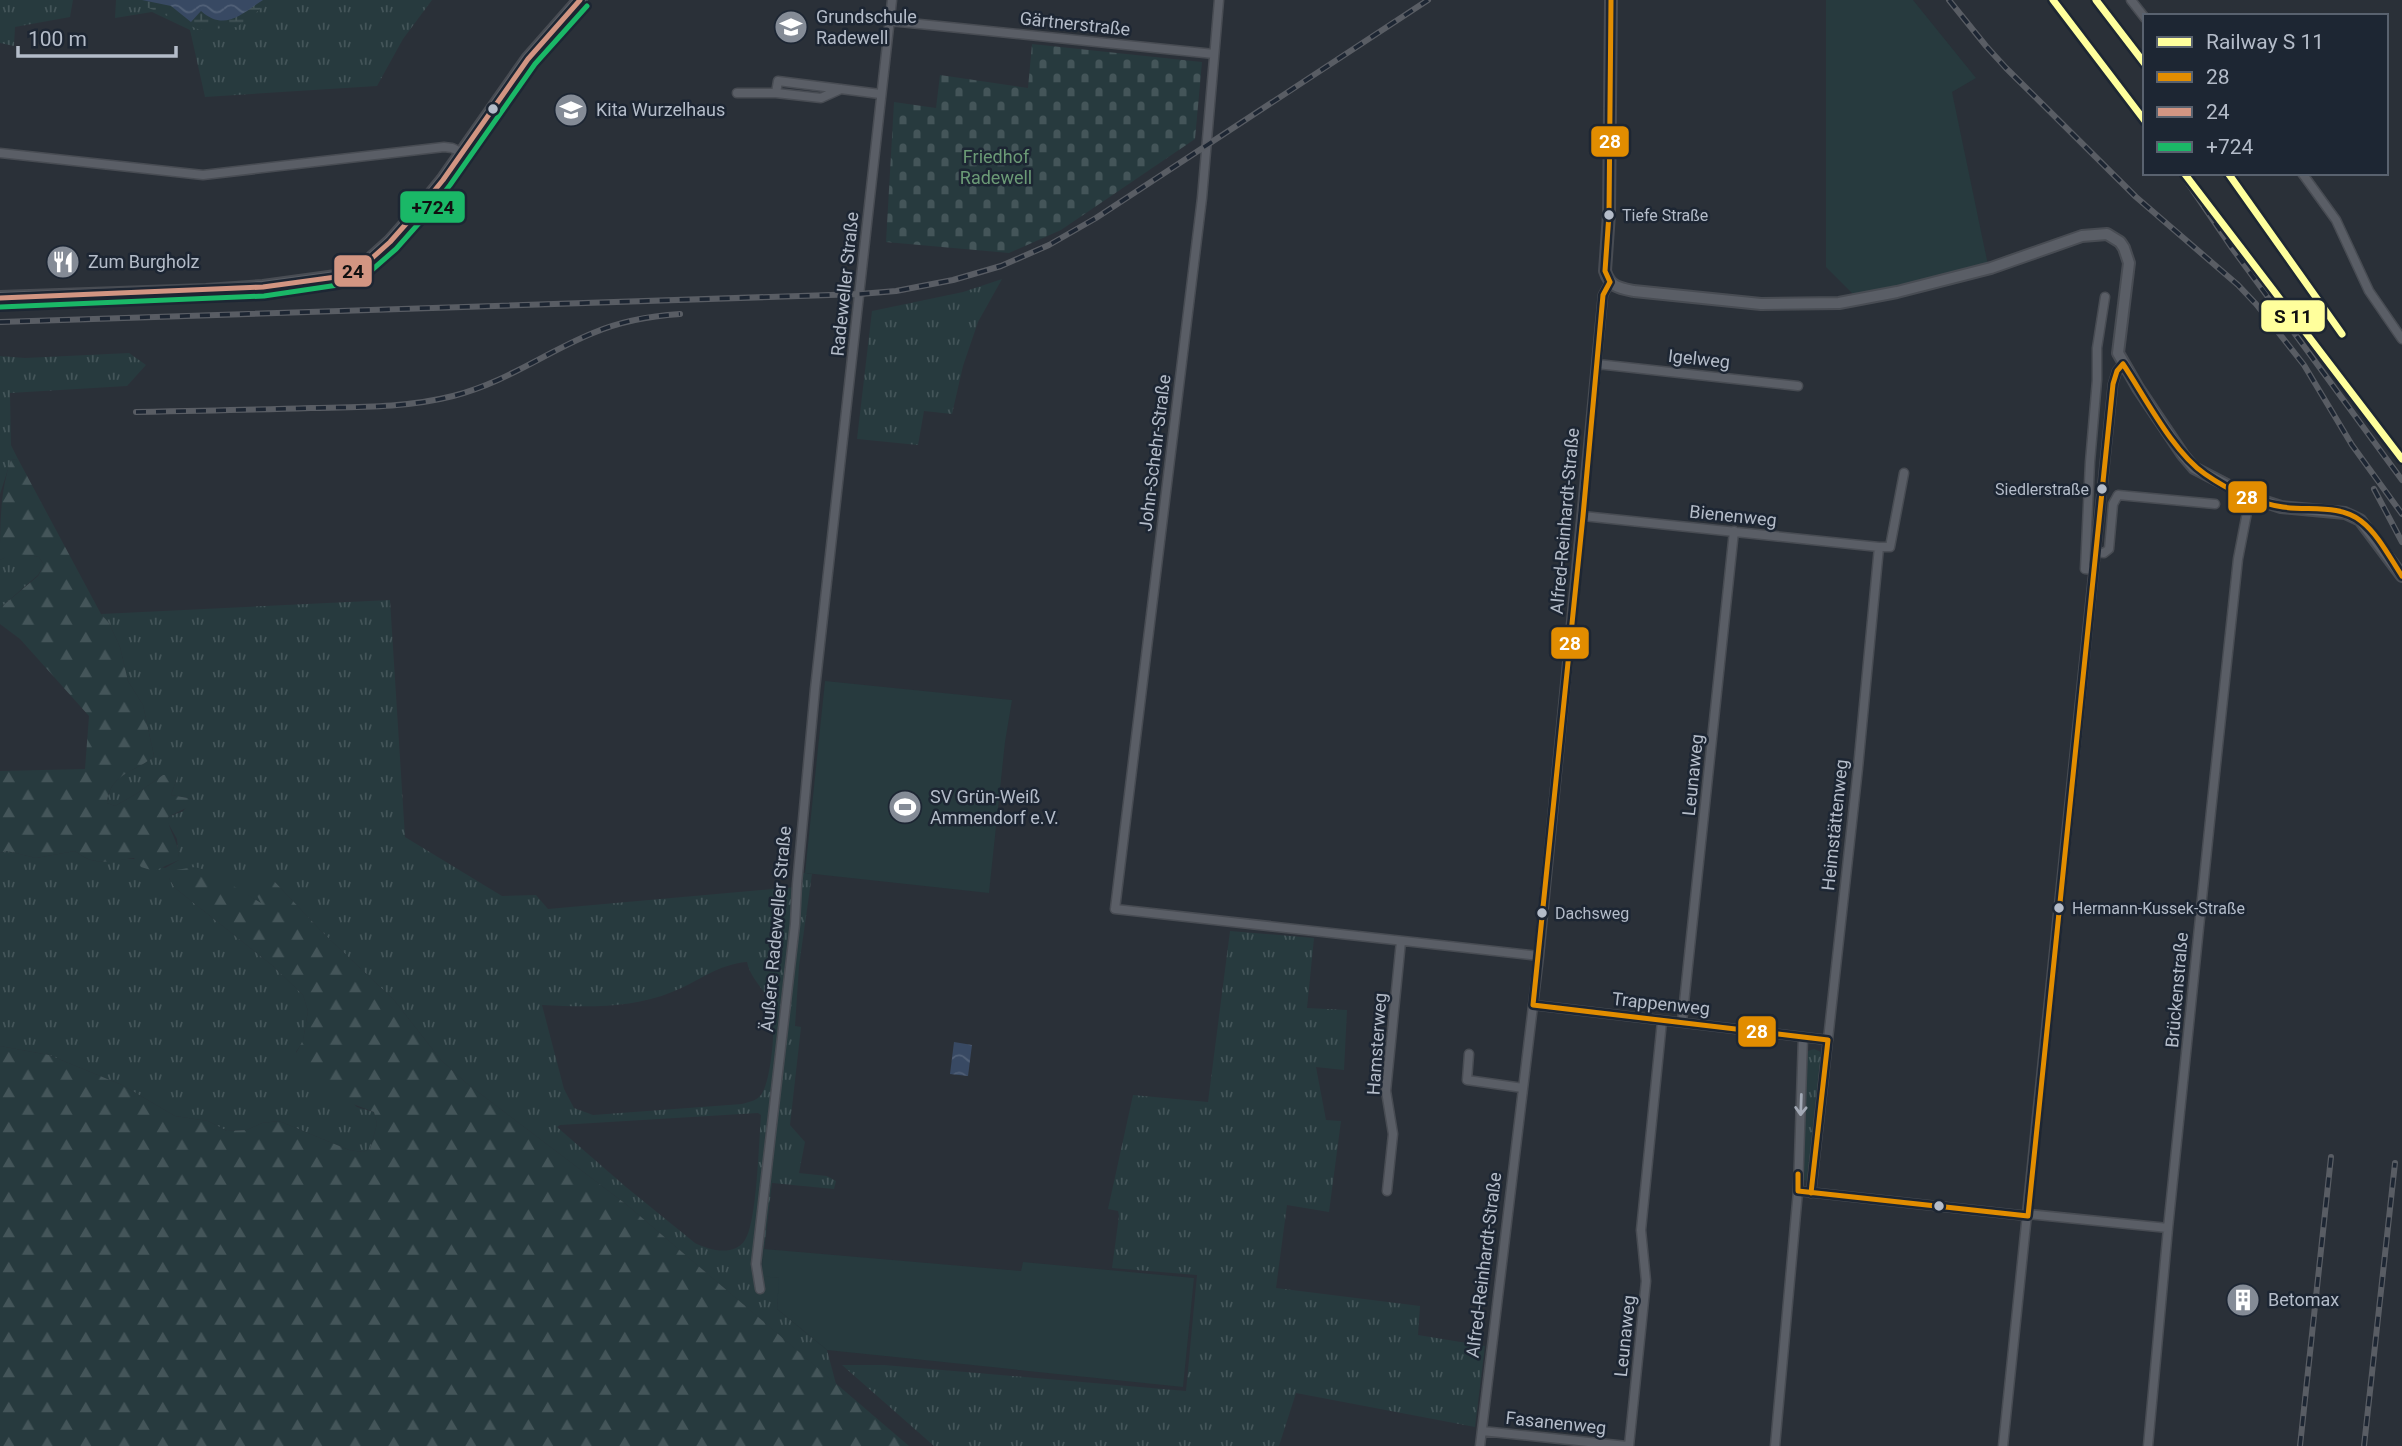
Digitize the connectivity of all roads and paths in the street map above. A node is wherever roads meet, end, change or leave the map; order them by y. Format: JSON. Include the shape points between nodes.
{"nodes":[{"id":1,"x":580,"y":0,"type":"edge"},
{"id":2,"x":892,"y":0,"type":"edge"},
{"id":3,"x":1219,"y":0,"type":"edge"},
{"id":4,"x":1611,"y":0,"type":"edge"},
{"id":5,"x":2131,"y":0,"type":"edge"},
{"id":6,"x":2143,"y":16,"type":"edge"},
{"id":7,"x":890,"y":21,"type":"junction"},
{"id":8,"x":1214,"y":54,"type":"junction"},
{"id":9,"x":737,"y":93,"type":"dead end"},
{"id":10,"x":880,"y":94,"type":"junction"},
{"id":11,"x":0,"y":153,"type":"edge"},
{"id":12,"x":463,"y":153,"type":"junction"},
{"id":13,"x":2303,"y":175,"type":"edge"},
{"id":14,"x":1610,"y":282,"type":"junction"},
{"id":15,"x":2105,"y":296,"type":"dead end"},
{"id":16,"x":0,"y":298,"type":"edge"},
{"id":17,"x":2402,"y":339,"type":"edge"},
{"id":18,"x":1597,"y":364,"type":"junction"},
{"id":19,"x":2123,"y":364,"type":"junction"},
{"id":20,"x":1798,"y":386,"type":"dead end"},
{"id":21,"x":1903,"y":473,"type":"dead end"},
{"id":22,"x":2250,"y":497,"type":"junction"},
{"id":23,"x":2215,"y":504,"type":"dead end"},
{"id":24,"x":1583,"y":516,"type":"junction"},
{"id":25,"x":1734,"y":531,"type":"junction"},
{"id":26,"x":1879,"y":547,"type":"junction"},
{"id":27,"x":2095,"y":552,"type":"junction"},
{"id":28,"x":2093,"y":569,"type":"junction"},
{"id":29,"x":828,"y":571,"type":"joint"},
{"id":30,"x":2402,"y":576,"type":"edge"},
{"id":31,"x":1401,"y":941,"type":"junction"},
{"id":32,"x":1539,"y":956,"type":"junction"},
{"id":33,"x":1533,"y":1005,"type":"junction"},
{"id":34,"x":1662,"y":1021,"type":"junction"},
{"id":35,"x":1682,"y":1022,"type":"junction"},
{"id":36,"x":1803,"y":1037,"type":"junction"},
{"id":37,"x":1828,"y":1040,"type":"junction"},
{"id":38,"x":1469,"y":1054,"type":"dead end"},
{"id":39,"x":1523,"y":1088,"type":"junction"},
{"id":40,"x":1387,"y":1191,"type":"dead end"},
{"id":41,"x":1798,"y":1191,"type":"junction"},
{"id":42,"x":1811,"y":1193,"type":"junction"},
{"id":43,"x":2028,"y":1215,"type":"junction"},
{"id":44,"x":2168,"y":1228,"type":"junction"},
{"id":45,"x":760,"y":1289,"type":"dead end"},
{"id":46,"x":1482,"y":1431,"type":"junction"},
{"id":47,"x":1480,"y":1446,"type":"edge"},
{"id":48,"x":1628,"y":1446,"type":"edge"},
{"id":49,"x":1775,"y":1446,"type":"edge"},
{"id":50,"x":2003,"y":1446,"type":"edge"},
{"id":51,"x":2148,"y":1446,"type":"edge"}],
"edges":[{"from":1,"to":12,"type":"main road","via":[[528,60]]},
{"from":2,"to":7,"type":"street","name":"Radeweller Straße"},
{"from":3,"to":8,"type":"street","name":"John-Schehr-Straße"},
{"from":4,"to":14,"type":"street","name":"Alfred-Reinhardt-Straße","via":[[1605,271]]},
{"from":5,"to":6,"type":"street"},
{"from":7,"to":8,"type":"street","name":"Gärtnerstraße"},
{"from":7,"to":10,"type":"street","name":"Radeweller Straße"},
{"from":8,"to":31,"type":"street","name":"John-Schehr-Straße","via":[[1202,198],[1115,909]]},
{"from":9,"to":10,"type":"street","via":[[776,93],[778,81]]},
{"from":10,"to":29,"type":"street","name":"Radeweller Straße"},
{"from":11,"to":12,"type":"street","via":[[203,175],[444,148]]},
{"from":12,"to":16,"type":"main road","via":[[406,225],[371,261],[350,273],[206,291]]},
{"from":13,"to":17,"type":"street","via":[[2336,220],[2369,291]]},
{"from":14,"to":18,"type":"street","name":"Alfred-Reinhardt-Straße","via":[[1603,295]]},
{"from":14,"to":19,"type":"street","via":[[1634,291],[1761,304],[1839,303],[1991,268],[2082,236],[2107,234],[2120,242],[2129,263],[2118,353]]},
{"from":15,"to":28,"type":"street","via":[[2097,348],[2085,555],[2085,569]]},
{"from":18,"to":20,"type":"street","name":"Igelweg"},
{"from":18,"to":24,"type":"street","name":"Alfred-Reinhardt-Straße"},
{"from":19,"to":22,"type":"street","via":[[2194,468]]},
{"from":19,"to":27,"type":"street","via":[[2113,384]]},
{"from":21,"to":26,"type":"street","name":"Heimstättenweg","via":[[1890,547]]},
{"from":22,"to":30,"type":"street","via":[[2281,506],[2345,513],[2360,520]]},
{"from":22,"to":44,"type":"street","name":"Brückenstraße","via":[[2238,559]]},
{"from":23,"to":27,"type":"street","via":[[2118,495],[2109,549]]},
{"from":24,"to":25,"type":"street","name":"Bienenweg"},
{"from":24,"to":32,"type":"street","name":"Alfred-Reinhardt-Straße"},
{"from":25,"to":26,"type":"street","name":"Bienenweg"},
{"from":25,"to":35,"type":"street","name":"Leunaweg"},
{"from":26,"to":37,"type":"street","name":"Heimstättenweg"},
{"from":27,"to":28,"type":"street"},
{"from":28,"to":43,"type":"street"},
{"from":29,"to":45,"type":"street","name":"Äußere Radeweller Straße","via":[[795,924],[755,1265]]},
{"from":31,"to":32,"type":"street"},
{"from":31,"to":40,"type":"street","name":"Hamsterweg","via":[[1386,1091],[1393,1134]]},
{"from":32,"to":33,"type":"street","name":"Alfred-Reinhardt-Straße"},
{"from":33,"to":34,"type":"street","name":"Trappenweg"},
{"from":33,"to":39,"type":"street","name":"Alfred-Reinhardt-Straße"},
{"from":34,"to":35,"type":"street","name":"Trappenweg"},
{"from":34,"to":48,"type":"street","name":"Leunaweg","via":[[1641,1230],[1646,1281]]},
{"from":35,"to":36,"type":"street","name":"Trappenweg"},
{"from":36,"to":37,"type":"street","name":"Trappenweg"},
{"from":36,"to":41,"type":"street","one_way":true},
{"from":37,"to":42,"type":"street","name":"Heimstättenweg"},
{"from":38,"to":39,"type":"street","via":[[1467,1080]]},
{"from":39,"to":46,"type":"street","name":"Alfred-Reinhardt-Straße"},
{"from":41,"to":42,"type":"street"},
{"from":41,"to":49,"type":"street"},
{"from":42,"to":43,"type":"street"},
{"from":43,"to":44,"type":"street"},
{"from":43,"to":50,"type":"street"},
{"from":44,"to":51,"type":"street","name":"Brückenstraße"},
{"from":46,"to":47,"type":"street","name":"Alfred-Reinhardt-Straße"},
{"from":46,"to":48,"type":"street","name":"Fasanenweg"}]}
